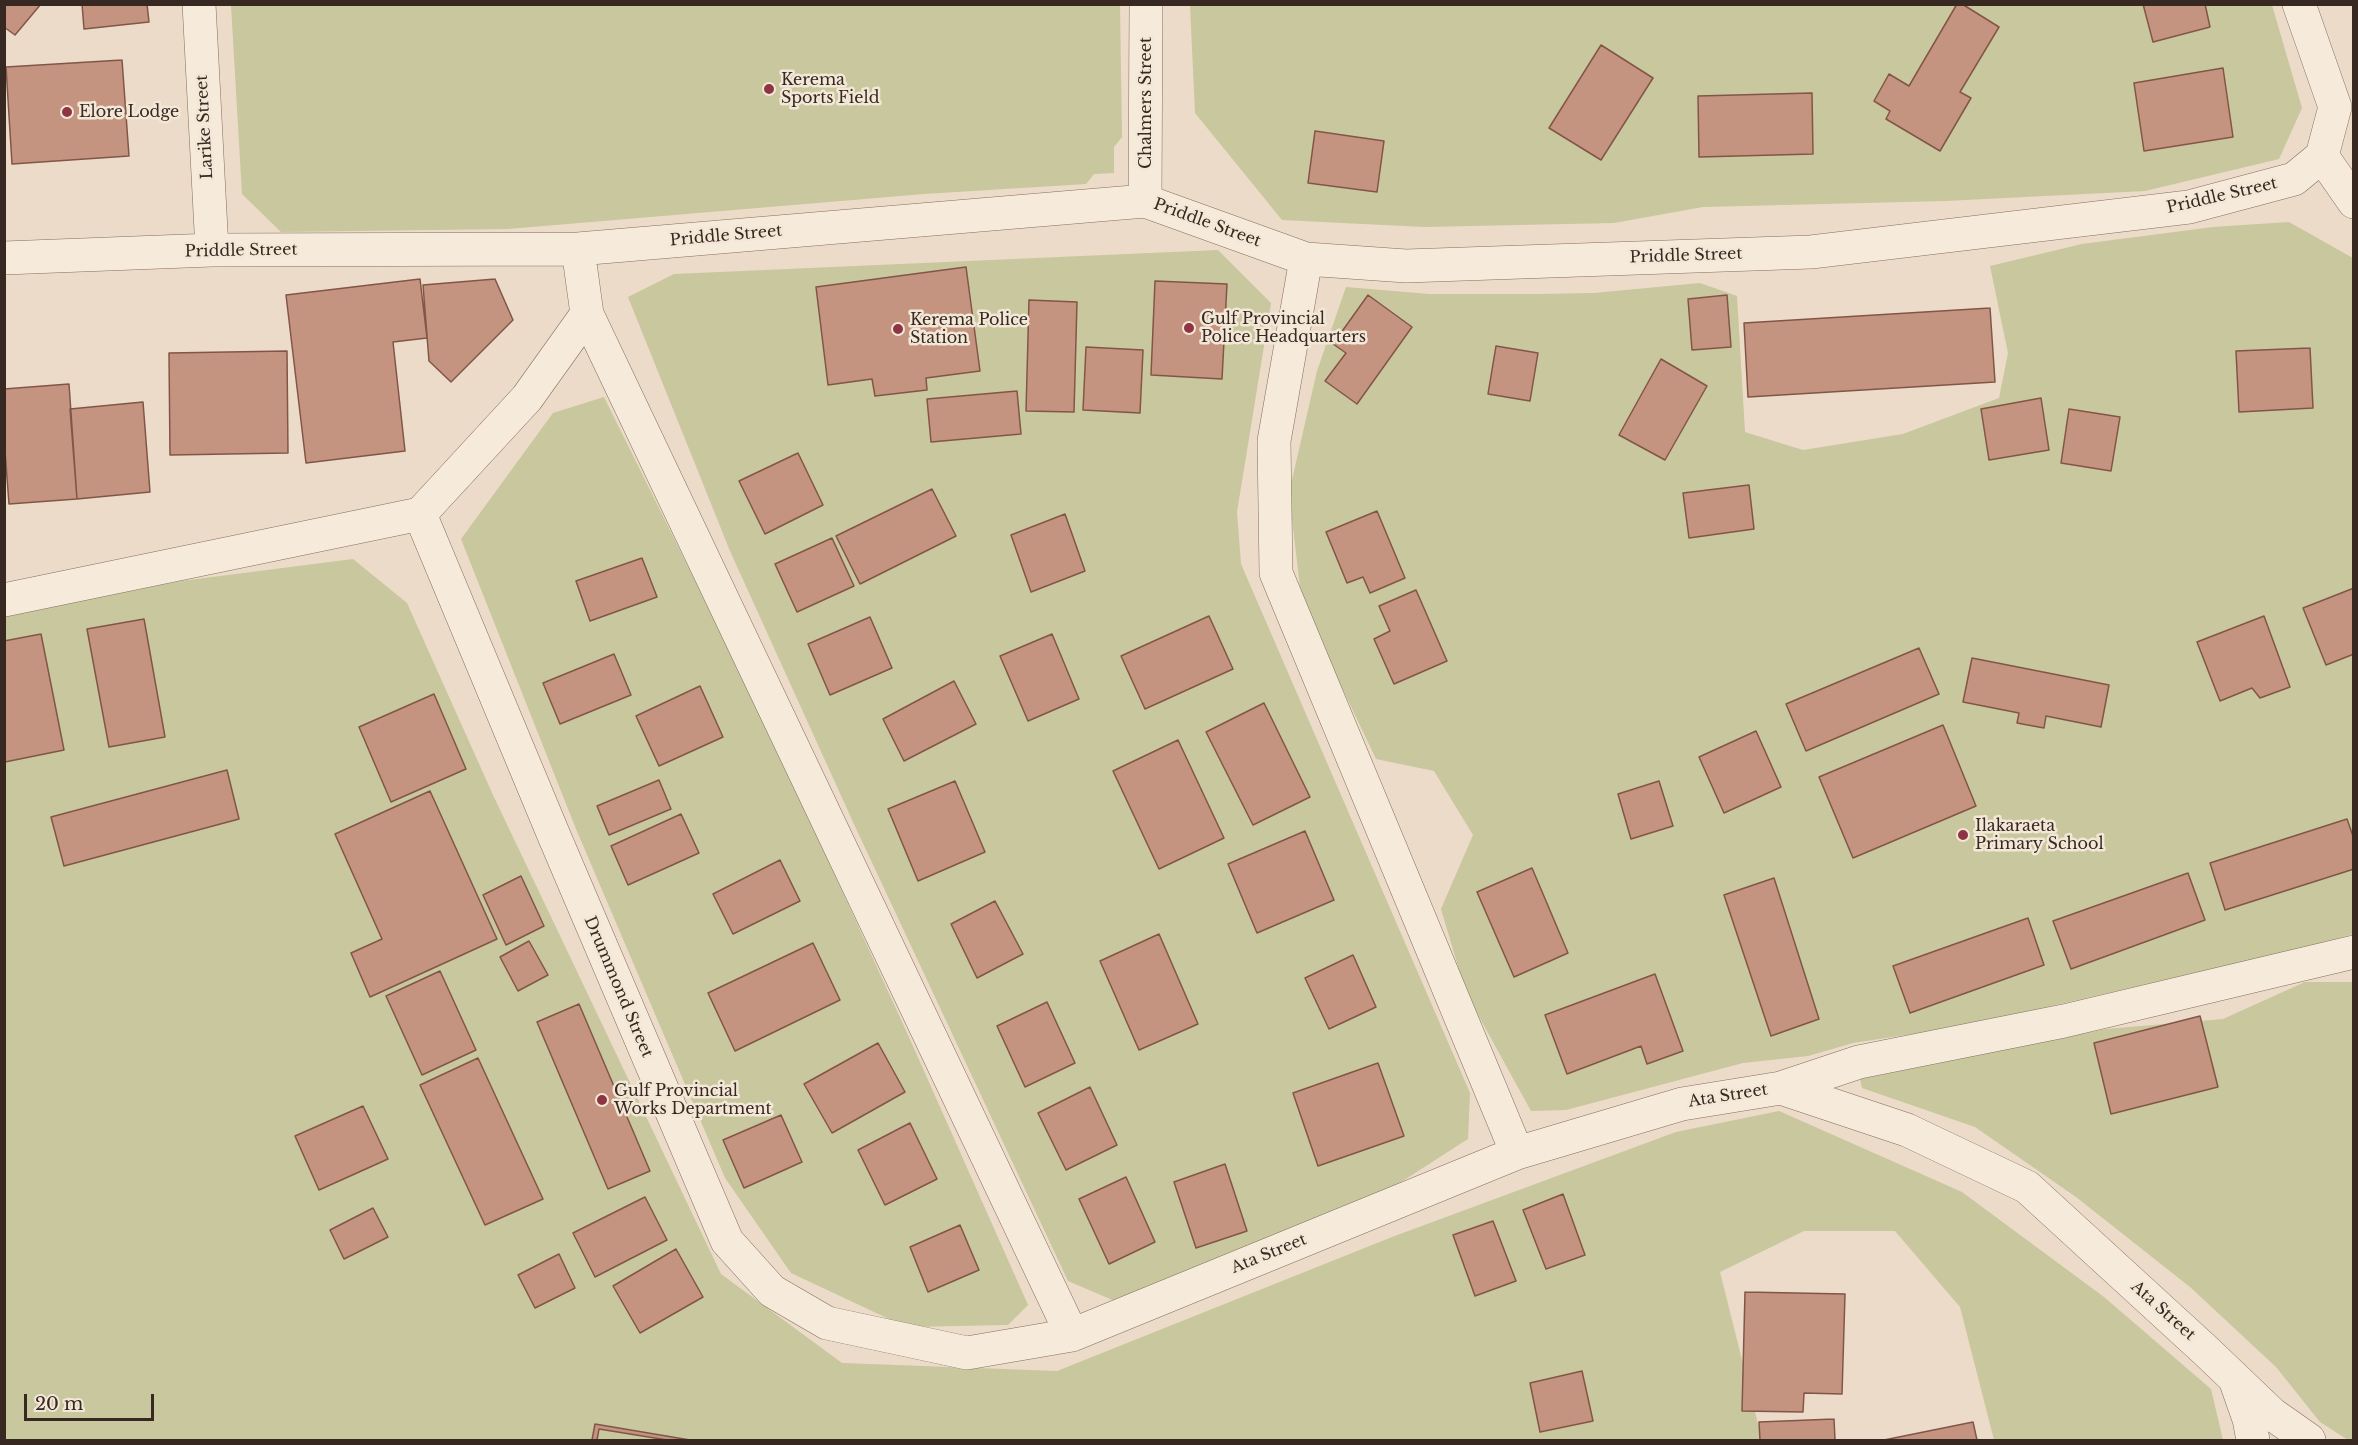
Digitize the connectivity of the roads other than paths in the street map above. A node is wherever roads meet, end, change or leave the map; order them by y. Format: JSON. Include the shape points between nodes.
{"nodes":[{"id":1,"x":199,"y":4,"type":"edge"},
{"id":2,"x":1146,"y":4,"type":"edge"},
{"id":3,"x":2299,"y":4,"type":"edge"},
{"id":4,"x":2322,"y":156,"type":"junction"},
{"id":5,"x":1145,"y":201,"type":"junction"},
{"id":6,"x":2354,"y":202,"type":"edge"},
{"id":7,"x":578,"y":249,"type":"junction"},
{"id":8,"x":212,"y":250,"type":"junction"},
{"id":9,"x":4,"y":258,"type":"edge"},
{"id":10,"x":1306,"y":259,"type":"junction"},
{"id":11,"x":587,"y":314,"type":"junction"},
{"id":12,"x":420,"y":513,"type":"junction"},
{"id":13,"x":4,"y":600,"type":"edge"},
{"id":14,"x":2354,"y":952,"type":"edge"},
{"id":15,"x":1781,"y":1088,"type":"junction"},
{"id":16,"x":1517,"y":1153,"type":"junction"},
{"id":17,"x":1072,"y":1335,"type":"junction"},
{"id":18,"x":2234,"y":1377,"type":"junction"},
{"id":19,"x":2253,"y":1440,"type":"edge"},
{"id":20,"x":2309,"y":1440,"type":"edge"}],
"edges":[{"from":1,"to":8,"type":"street","name":"Larike Street"},
{"from":2,"to":5,"type":"street","name":"Chalmers Street"},
{"from":3,"to":4,"type":"street","via":[[2335,107]]},
{"from":4,"to":6,"type":"street"},
{"from":4,"to":10,"type":"street","name":"Priddle Street","via":[[2294,179],[2189,207],[1811,252],[1406,266]]},
{"from":5,"to":7,"type":"street","name":"Priddle Street"},
{"from":5,"to":10,"type":"street","name":"Priddle Street"},
{"from":7,"to":8,"type":"street","name":"Priddle Street"},
{"from":7,"to":11,"type":"street"},
{"from":8,"to":9,"type":"street","name":"Priddle Street"},
{"from":10,"to":16,"type":"street","via":[[1274,441],[1276,573]]},
{"from":11,"to":12,"type":"street","via":[[527,398]]},
{"from":11,"to":17,"type":"street"},
{"from":12,"to":13,"type":"street"},
{"from":12,"to":17,"type":"street","name":"Drummond Street","via":[[727,1241],[772,1291],[827,1323],[968,1353]]},
{"from":14,"to":15,"type":"street","via":[[2064,1021],[1859,1062]]},
{"from":15,"to":16,"type":"street","name":"Ata Street","via":[[1682,1104]]},
{"from":15,"to":18,"type":"street","name":"Ata Street","via":[[1907,1130],[2027,1187]]},
{"from":16,"to":17,"type":"street","name":"Ata Street"},
{"from":18,"to":19,"type":"street"},
{"from":18,"to":20,"type":"street","name":"Ata Street","via":[[2272,1414]]}]}
